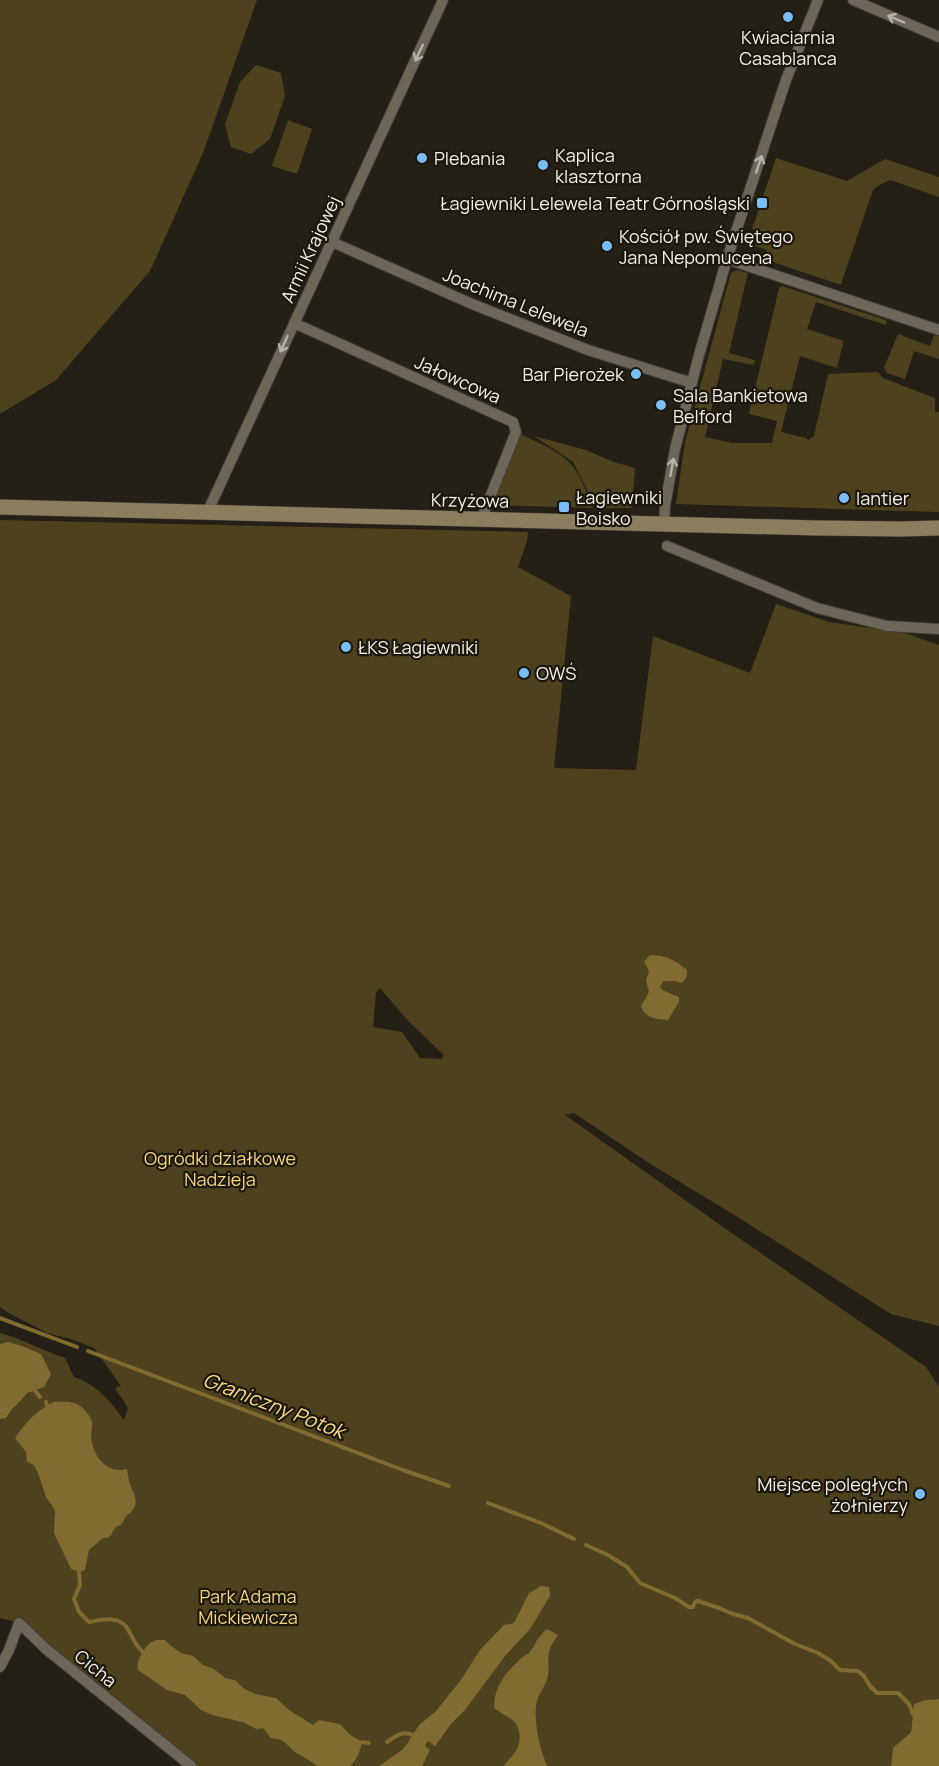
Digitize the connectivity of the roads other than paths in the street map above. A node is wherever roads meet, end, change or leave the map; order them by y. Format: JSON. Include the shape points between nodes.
{"nodes":[{"id":1,"x":818,"y":0,"type":"edge"},
{"id":2,"x":853,"y":0,"type":"edge"},
{"id":3,"x":439,"y":1,"type":"edge"},
{"id":4,"x":939,"y":37,"type":"edge"},
{"id":5,"x":332,"y":242,"type":"junction"},
{"id":6,"x":727,"y":259,"type":"junction"},
{"id":7,"x":294,"y":323,"type":"junction"},
{"id":8,"x":939,"y":330,"type":"edge"},
{"id":9,"x":692,"y":383,"type":"junction"},
{"id":10,"x":0,"y":507,"type":"edge"},
{"id":11,"x":207,"y":513,"type":"junction"},
{"id":12,"x":481,"y":520,"type":"junction"},
{"id":13,"x":664,"y":525,"type":"junction"},
{"id":14,"x":939,"y":528,"type":"edge"},
{"id":15,"x":667,"y":546,"type":"dead end"},
{"id":16,"x":939,"y":629,"type":"edge"},
{"id":17,"x":0,"y":1667,"type":"edge"},
{"id":18,"x":192,"y":1766,"type":"edge"}],
"edges":[{"from":6,"to":1,"type":"street","one_way":true,"via":[[786,80]]},
{"from":4,"to":2,"type":"street","one_way":true},
{"from":3,"to":5,"type":"street","name":"Armii Krajowej","one_way":true},
{"from":5,"to":7,"type":"street","name":"Armii Krajowej"},
{"from":5,"to":9,"type":"street","name":"Joachima Lelewela","via":[[588,350]]},
{"from":6,"to":8,"type":"street"},
{"from":6,"to":9,"type":"street"},
{"from":7,"to":11,"type":"street","name":"Armii Krajowej","one_way":true},
{"from":7,"to":12,"type":"street","name":"Jałowcowa","via":[[513,422],[516,432]]},
{"from":13,"to":9,"type":"street","one_way":true,"via":[[675,449]]},
{"from":10,"to":11,"type":"street","name":"Krzyżowa"},
{"from":11,"to":12,"type":"street","name":"Krzyżowa"},
{"from":12,"to":13,"type":"street","name":"Krzyżowa"},
{"from":13,"to":14,"type":"street","name":"Krzyżowa"},
{"from":15,"to":16,"type":"street","via":[[817,608],[887,626]]},
{"from":17,"to":18,"type":"street","name":"Cicha","via":[[19,1623],[46,1650]]}]}
